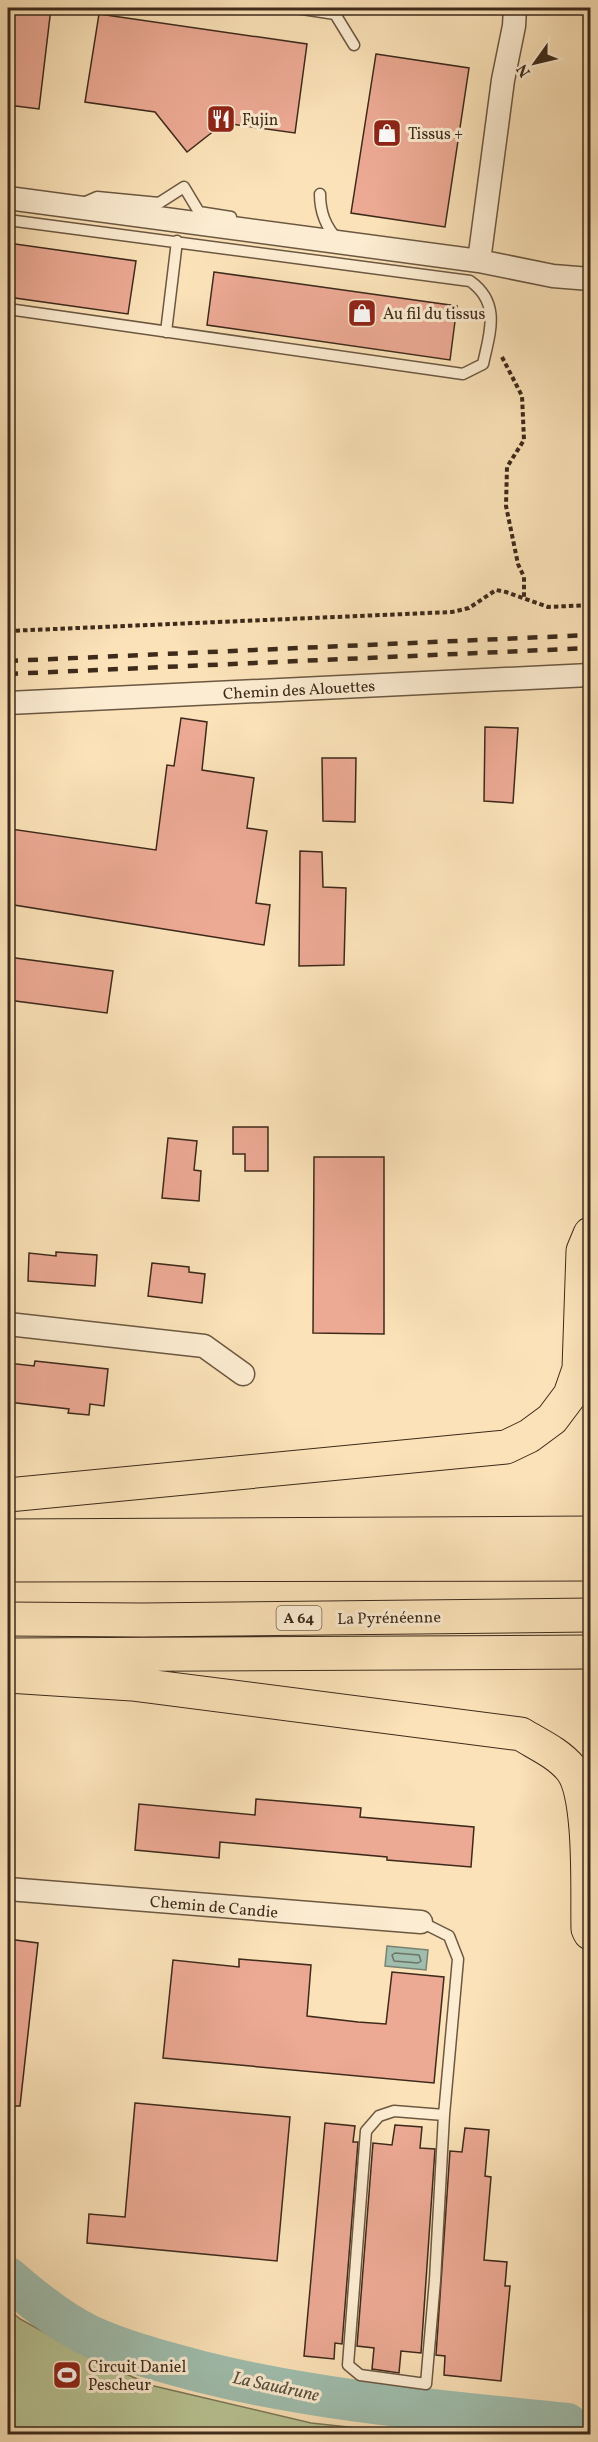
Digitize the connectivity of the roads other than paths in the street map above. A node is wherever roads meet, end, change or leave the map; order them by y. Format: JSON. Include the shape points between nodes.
{"nodes":[{"id":1,"x":296,"y":8,"type":"edge"},
{"id":2,"x":515,"y":8,"type":"edge"},
{"id":3,"x":354,"y":45,"type":"dead end"},
{"id":4,"x":320,"y":194,"type":"dead end"},
{"id":5,"x":8,"y":198,"type":"edge"},
{"id":6,"x":75,"y":207,"type":"junction"},
{"id":7,"x":8,"y":219,"type":"edge"},
{"id":8,"x":258,"y":231,"type":"junction"},
{"id":9,"x":177,"y":241,"type":"junction"},
{"id":10,"x":342,"y":244,"type":"junction"},
{"id":11,"x":479,"y":261,"type":"junction"},
{"id":12,"x":591,"y":279,"type":"edge"},
{"id":13,"x":8,"y":309,"type":"edge"},
{"id":14,"x":165,"y":332,"type":"junction"},
{"id":15,"x":591,"y":675,"type":"edge"},
{"id":16,"x":8,"y":703,"type":"edge"},
{"id":17,"x":591,"y":1233,"type":"edge"},
{"id":18,"x":8,"y":1323,"type":"edge"},
{"id":19,"x":243,"y":1374,"type":"dead end"},
{"id":20,"x":8,"y":1495,"type":"edge"},
{"id":21,"x":591,"y":1533,"type":"edge"},
{"id":22,"x":8,"y":1536,"type":"edge"},
{"id":23,"x":591,"y":1564,"type":"edge"},
{"id":24,"x":8,"y":1566,"type":"edge"},
{"id":25,"x":591,"y":1615,"type":"edge"},
{"id":26,"x":8,"y":1618,"type":"edge"},
{"id":27,"x":591,"y":1652,"type":"edge"},
{"id":28,"x":8,"y":1655,"type":"edge"},
{"id":29,"x":8,"y":1676,"type":"edge"},
{"id":30,"x":8,"y":1889,"type":"edge"},
{"id":31,"x":421,"y":1922,"type":"joint"},
{"id":32,"x":591,"y":1933,"type":"edge"},
{"id":33,"x":444,"y":2115,"type":"junction"}],
"edges":[{"from":1,"to":3,"type":"lane","via":[[335,14]]},
{"from":2,"to":11,"type":"street"},
{"from":4,"to":10,"type":"lane","via":[[320,211],[330,232]]},
{"from":5,"to":6,"type":"street"},
{"from":6,"to":8,"type":"street"},
{"from":6,"to":8,"type":"lane","via":[[97,197],[159,203],[184,187],[199,212],[245,219]]},
{"from":7,"to":9,"type":"lane"},
{"from":8,"to":10,"type":"street"},
{"from":9,"to":14,"type":"lane"},
{"from":9,"to":14,"type":"lane","via":[[470,281],[482,290],[489,304],[490,332],[483,364],[463,374]]},
{"from":10,"to":11,"type":"street"},
{"from":11,"to":12,"type":"street","via":[[553,276]]},
{"from":13,"to":14,"type":"lane"},
{"from":15,"to":16,"type":"street","name":"Chemin des Alouettes"},
{"from":17,"to":20,"type":"highway","via":[[583,1251],[579,1369],[570,1395],[552,1419],[506,1447]]},
{"from":18,"to":19,"type":"street","via":[[204,1346]]},
{"from":21,"to":22,"type":"highway"},
{"from":23,"to":24,"type":"highway"},
{"from":25,"to":26,"type":"highway","name":"La Pyrénéenne","number":"A 64"},
{"from":27,"to":28,"type":"highway"},
{"from":29,"to":32,"type":"highway","via":[[132,1684],[521,1734],[571,1769],[583,1795]]},
{"from":30,"to":31,"type":"street","name":"Chemin de Candie"},
{"from":31,"to":33,"type":"lane","via":[[449,1936],[458,1959]]},
{"from":33,"to":33,"type":"lane","via":[[394,2111],[379,2116],[366,2131],[348,2364],[360,2375],[426,2384]]}]}
